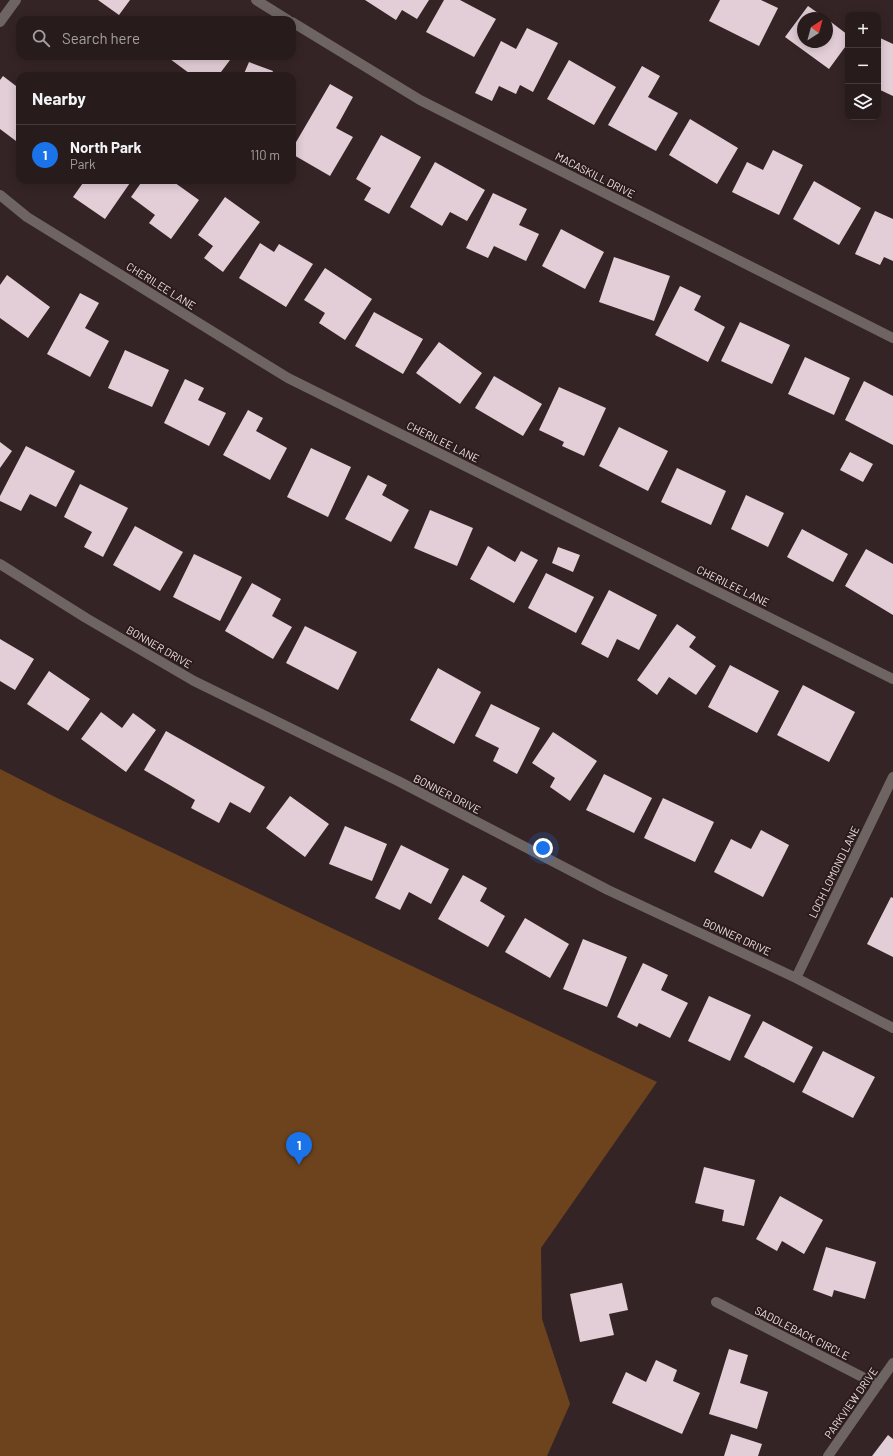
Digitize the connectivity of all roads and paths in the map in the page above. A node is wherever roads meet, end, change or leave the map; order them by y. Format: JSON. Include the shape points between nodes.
{"nodes":[{"id":1,"x":16,"y":0,"type":"edge"},
{"id":2,"x":256,"y":0,"type":"edge"},
{"id":3,"x":282,"y":16,"type":"edge"},
{"id":4,"x":0,"y":22,"type":"edge"},
{"id":5,"x":296,"y":24,"type":"edge"},
{"id":6,"x":0,"y":195,"type":"edge"},
{"id":7,"x":893,"y":338,"type":"edge"},
{"id":8,"x":0,"y":564,"type":"edge"},
{"id":9,"x":893,"y":679,"type":"edge"},
{"id":10,"x":893,"y":777,"type":"edge"},
{"id":11,"x":796,"y":978,"type":"junction"},
{"id":12,"x":893,"y":1028,"type":"edge"},
{"id":13,"x":716,"y":1302,"type":"dead end"},
{"id":14,"x":893,"y":1363,"type":"edge"},
{"id":15,"x":878,"y":1385,"type":"junction"},
{"id":16,"x":828,"y":1456,"type":"edge"}],
"edges":[{"from":1,"to":4,"type":"street"},
{"from":2,"to":3,"type":"street"},
{"from":5,"to":7,"type":"street","name":"MACASKILL DRIVE","via":[[420,100]]},
{"from":6,"to":9,"type":"street","name":"CHERILEE LANE","via":[[27,217],[288,378]]},
{"from":8,"to":11,"type":"street","name":"BONNER DRIVE","via":[[194,681],[608,890]]},
{"from":10,"to":11,"type":"street","name":"LOCH LOMOND LANE"},
{"from":11,"to":12,"type":"street","name":"BONNER DRIVE"},
{"from":13,"to":15,"type":"street","name":"SADDLEBACK CIRCLE"},
{"from":14,"to":15,"type":"street","name":"PARKVIEW DRIVE"},
{"from":15,"to":16,"type":"street","name":"PARKVIEW DRIVE"}]}
